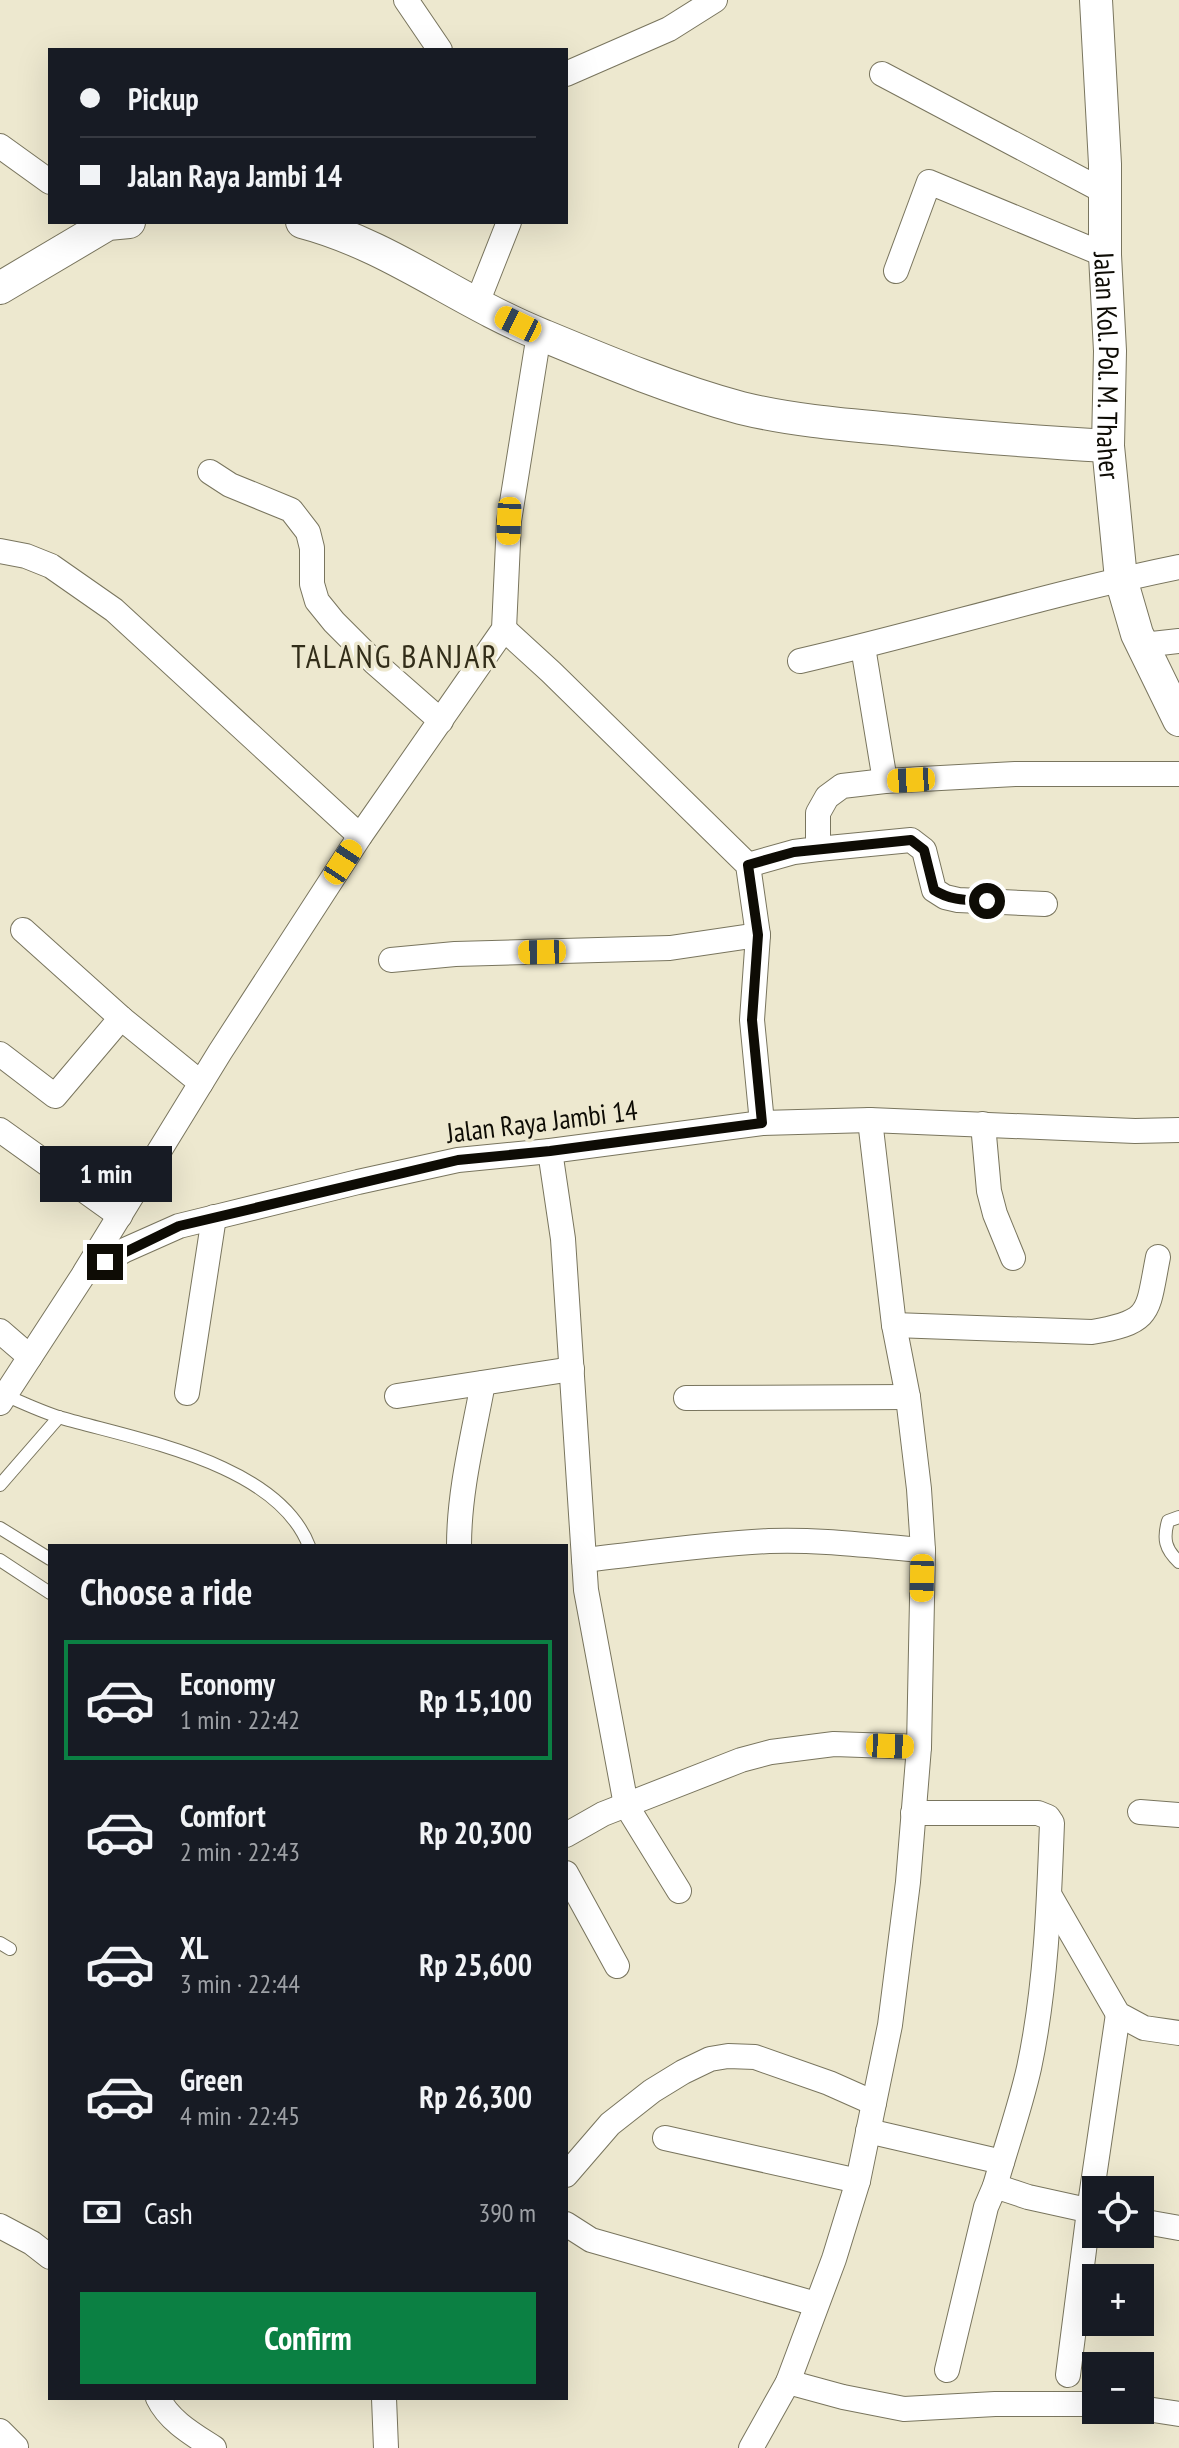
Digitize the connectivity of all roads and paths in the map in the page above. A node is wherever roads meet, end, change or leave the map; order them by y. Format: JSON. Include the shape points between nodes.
{"nodes":[{"id":1,"x":406,"y":0,"type":"edge"},
{"id":2,"x":715,"y":0,"type":"edge"},
{"id":3,"x":1095,"y":1,"type":"edge"},
{"id":4,"x":439,"y":48,"type":"edge"},
{"id":5,"x":568,"y":73,"type":"edge"},
{"id":6,"x":882,"y":74,"type":"dead end"},
{"id":7,"x":0,"y":146,"type":"edge"},
{"id":8,"x":48,"y":181,"type":"edge"},
{"id":9,"x":1105,"y":192,"type":"junction"},
{"id":10,"x":112,"y":224,"type":"edge"},
{"id":11,"x":309,"y":224,"type":"edge"},
{"id":12,"x":508,"y":224,"type":"edge"},
{"id":13,"x":1105,"y":255,"type":"junction"},
{"id":14,"x":896,"y":271,"type":"dead end"},
{"id":15,"x":0,"y":288,"type":"edge"},
{"id":16,"x":477,"y":303,"type":"junction"},
{"id":17,"x":539,"y":334,"type":"junction"},
{"id":18,"x":1108,"y":446,"type":"junction"},
{"id":19,"x":210,"y":472,"type":"dead end"},
{"id":20,"x":0,"y":551,"type":"edge"},
{"id":21,"x":1179,"y":567,"type":"edge"},
{"id":22,"x":1121,"y":579,"type":"junction"},
{"id":23,"x":504,"y":629,"type":"junction"},
{"id":24,"x":1179,"y":641,"type":"edge"},
{"id":25,"x":1143,"y":645,"type":"junction"},
{"id":26,"x":863,"y":647,"type":"junction"},
{"id":27,"x":800,"y":661,"type":"dead end"},
{"id":28,"x":1179,"y":720,"type":"edge"},
{"id":29,"x":441,"y":721,"type":"junction"},
{"id":30,"x":1179,"y":774,"type":"edge"},
{"id":31,"x":885,"y":781,"type":"junction"},
{"id":32,"x":360,"y":836,"type":"junction"},
{"id":33,"x":818,"y":849,"type":"junction"},
{"id":34,"x":748,"y":865,"type":"junction"},
{"id":35,"x":1045,"y":904,"type":"dead end"},
{"id":36,"x":23,"y":930,"type":"dead end"},
{"id":37,"x":758,"y":935,"type":"junction"},
{"id":38,"x":391,"y":960,"type":"dead end"},
{"id":39,"x":121,"y":1018,"type":"junction"},
{"id":40,"x":0,"y":1054,"type":"edge"},
{"id":41,"x":201,"y":1083,"type":"junction"},
{"id":42,"x":870,"y":1120,"type":"junction"},
{"id":43,"x":762,"y":1123,"type":"junction"},
{"id":44,"x":983,"y":1124,"type":"junction"},
{"id":45,"x":0,"y":1130,"type":"edge"},
{"id":46,"x":1179,"y":1130,"type":"edge"},
{"id":47,"x":550,"y":1151,"type":"junction"},
{"id":48,"x":120,"y":1216,"type":"junction"},
{"id":49,"x":214,"y":1217,"type":"junction"},
{"id":50,"x":1158,"y":1257,"type":"dead end"},
{"id":51,"x":1013,"y":1258,"type":"dead end"},
{"id":52,"x":84,"y":1274,"type":"junction"},
{"id":53,"x":894,"y":1325,"type":"junction"},
{"id":54,"x":0,"y":1331,"type":"edge"},
{"id":55,"x":30,"y":1357,"type":"junction"},
{"id":56,"x":572,"y":1369,"type":"junction"},
{"id":57,"x":483,"y":1383,"type":"junction"},
{"id":58,"x":187,"y":1393,"type":"dead end"},
{"id":59,"x":397,"y":1396,"type":"dead end"},
{"id":60,"x":908,"y":1397,"type":"junction"},
{"id":61,"x":686,"y":1398,"type":"dead end"},
{"id":62,"x":2,"y":1399,"type":"edge"},
{"id":63,"x":59,"y":1417,"type":"junction"},
{"id":64,"x":0,"y":1485,"type":"edge"},
{"id":65,"x":1179,"y":1517,"type":"edge"},
{"id":66,"x":0,"y":1528,"type":"edge"},
{"id":67,"x":308,"y":1544,"type":"edge"},
{"id":68,"x":459,"y":1544,"type":"edge"},
{"id":69,"x":923,"y":1550,"type":"junction"},
{"id":70,"x":48,"y":1558,"type":"edge"},
{"id":71,"x":0,"y":1560,"type":"edge"},
{"id":72,"x":584,"y":1560,"type":"junction"},
{"id":73,"x":1179,"y":1562,"type":"edge"},
{"id":74,"x":48,"y":1592,"type":"edge"},
{"id":75,"x":576,"y":1593,"type":"edge"},
{"id":76,"x":919,"y":1747,"type":"junction"},
{"id":77,"x":626,"y":1805,"type":"junction"},
{"id":78,"x":1140,"y":1812,"type":"dead end"},
{"id":79,"x":913,"y":1813,"type":"junction"},
{"id":80,"x":1179,"y":1815,"type":"edge"},
{"id":81,"x":568,"y":1834,"type":"edge"},
{"id":82,"x":568,"y":1877,"type":"edge"},
{"id":83,"x":679,"y":1891,"type":"dead end"},
{"id":84,"x":1050,"y":1896,"type":"junction"},
{"id":85,"x":617,"y":1966,"type":"dead end"},
{"id":86,"x":1118,"y":2014,"type":"junction"},
{"id":87,"x":1179,"y":2033,"type":"edge"},
{"id":88,"x":874,"y":2103,"type":"junction"},
{"id":89,"x":868,"y":2131,"type":"junction"},
{"id":90,"x":665,"y":2138,"type":"dead end"},
{"id":91,"x":1002,"y":2162,"type":"junction"},
{"id":92,"x":568,"y":2173,"type":"edge"},
{"id":93,"x":1097,"y":2176,"type":"edge"},
{"id":94,"x":858,"y":2181,"type":"junction"},
{"id":95,"x":995,"y":2186,"type":"junction"},
{"id":96,"x":1082,"y":2208,"type":"edge"},
{"id":97,"x":1154,"y":2224,"type":"edge"},
{"id":98,"x":568,"y":2225,"type":"edge"},
{"id":99,"x":0,"y":2226,"type":"edge"},
{"id":100,"x":1179,"y":2228,"type":"edge"},
{"id":101,"x":1087,"y":2248,"type":"edge"},
{"id":102,"x":48,"y":2255,"type":"edge"},
{"id":103,"x":816,"y":2304,"type":"junction"},
{"id":104,"x":947,"y":2370,"type":"dead end"},
{"id":105,"x":1068,"y":2375,"type":"dead end"},
{"id":106,"x":788,"y":2382,"type":"junction"},
{"id":107,"x":159,"y":2400,"type":"edge"},
{"id":108,"x":384,"y":2400,"type":"edge"},
{"id":109,"x":1082,"y":2404,"type":"edge"},
{"id":110,"x":1154,"y":2410,"type":"edge"},
{"id":111,"x":1179,"y":2414,"type":"edge"},
{"id":112,"x":0,"y":2431,"type":"edge"},
{"id":113,"x":16,"y":2447,"type":"edge"},
{"id":114,"x":214,"y":2448,"type":"edge"},
{"id":115,"x":386,"y":2448,"type":"edge"},
{"id":116,"x":751,"y":2448,"type":"edge"}],
"edges":[{"from":1,"to":4,"type":"street"},
{"from":2,"to":5,"type":"street","via":[[669,29]]},
{"from":3,"to":9,"type":"street","name":"Jalan Kol. Pol. M. Thaher"},
{"from":6,"to":9,"type":"street"},
{"from":7,"to":8,"type":"street"},
{"from":9,"to":13,"type":"street","name":"Jalan Kol. Pol. M. Thaher"},
{"from":10,"to":15,"type":"street"},
{"from":11,"to":16,"type":"street","via":[[389,254]]},
{"from":12,"to":16,"type":"street"},
{"from":13,"to":14,"type":"street","via":[[929,182]]},
{"from":13,"to":18,"type":"street","name":"Jalan Kol. Pol. M. Thaher"},
{"from":16,"to":17,"type":"street"},
{"from":17,"to":18,"type":"street","via":[[690,392],[766,413],[863,427]]},
{"from":17,"to":23,"type":"street","via":[[509,521]]},
{"from":18,"to":22,"type":"street","name":"Jalan Kol. Pol. M. Thaher"},
{"from":19,"to":29,"type":"street","via":[[291,510],[308,532],[317,601],[375,663]]},
{"from":20,"to":32,"type":"street","via":[[51,566],[114,610]]},
{"from":21,"to":22,"type":"street"},
{"from":22,"to":25,"type":"street","name":"Jalan Kol. Pol. M. Thaher"},
{"from":22,"to":26,"type":"street"},
{"from":23,"to":29,"type":"street"},
{"from":23,"to":34,"type":"street"},
{"from":24,"to":25,"type":"street"},
{"from":25,"to":28,"type":"street","name":"Jalan Kol. Pol. M. Thaher"},
{"from":26,"to":27,"type":"street"},
{"from":26,"to":31,"type":"street"},
{"from":29,"to":32,"type":"street"},
{"from":30,"to":31,"type":"street"},
{"from":31,"to":33,"type":"street","via":[[842,786],[827,797],[818,813]]},
{"from":32,"to":41,"type":"street"},
{"from":33,"to":34,"type":"street"},
{"from":33,"to":35,"type":"street","via":[[911,840],[924,850],[934,890],[945,897]]},
{"from":34,"to":37,"type":"street"},
{"from":36,"to":39,"type":"street"},
{"from":37,"to":38,"type":"street","via":[[670,948]]},
{"from":37,"to":43,"type":"street","via":[[752,1020]]},
{"from":39,"to":40,"type":"street","via":[[55,1096]]},
{"from":39,"to":41,"type":"street"},
{"from":41,"to":48,"type":"street"},
{"from":42,"to":43,"type":"street","name":"Jalan Raya Jambi 14"},
{"from":42,"to":44,"type":"street","name":"Jalan Raya Jambi 14"},
{"from":42,"to":53,"type":"street"},
{"from":43,"to":47,"type":"street","name":"Jalan Raya Jambi 14"},
{"from":44,"to":46,"type":"street","name":"Jalan Raya Jambi 14"},
{"from":44,"to":51,"type":"street","via":[[989,1191]]},
{"from":45,"to":48,"type":"street"},
{"from":47,"to":49,"type":"street","name":"Jalan Raya Jambi 14","via":[[458,1160]]},
{"from":47,"to":56,"type":"street","via":[[563,1239]]},
{"from":48,"to":52,"type":"street"},
{"from":49,"to":52,"type":"street","name":"Jalan Raya Jambi 14","via":[[179,1226]]},
{"from":49,"to":58,"type":"street"},
{"from":50,"to":53,"type":"street","via":[[1149,1304],[1141,1317],[1121,1328],[1092,1332]]},
{"from":52,"to":55,"type":"street","name":"Jalan Raya Jambi 14"},
{"from":53,"to":60,"type":"street"},
{"from":54,"to":55,"type":"street"},
{"from":55,"to":62,"type":"street","name":"Jalan Raya Jambi 14"},
{"from":56,"to":57,"type":"street"},
{"from":56,"to":72,"type":"street"},
{"from":57,"to":59,"type":"street"},
{"from":57,"to":68,"type":"street","via":[[463,1487]]},
{"from":60,"to":61,"type":"street"},
{"from":60,"to":69,"type":"street"},
{"from":62,"to":63,"type":"lane"},
{"from":63,"to":64,"type":"lane"},
{"from":63,"to":67,"type":"lane","via":[[224,1468],[274,1498],[303,1530]]},
{"from":65,"to":73,"type":"lane","via":[[1168,1521],[1165,1531],[1169,1553]]},
{"from":66,"to":70,"type":"lane"},
{"from":69,"to":72,"type":"street","via":[[771,1541]]},
{"from":69,"to":76,"type":"street"},
{"from":71,"to":74,"type":"lane"},
{"from":72,"to":75,"type":"street"},
{"from":75,"to":77,"type":"street"},
{"from":76,"to":77,"type":"street","via":[[834,1744],[771,1752]]},
{"from":76,"to":79,"type":"street"},
{"from":77,"to":81,"type":"street"},
{"from":77,"to":83,"type":"street"},
{"from":78,"to":80,"type":"street"},
{"from":79,"to":84,"type":"street","via":[[1048,1817]]},
{"from":79,"to":88,"type":"street","via":[[890,2025]]},
{"from":82,"to":85,"type":"street"},
{"from":84,"to":86,"type":"street"},
{"from":84,"to":91,"type":"street","via":[[1029,2068]]},
{"from":86,"to":87,"type":"street","via":[[1144,2028]]},
{"from":86,"to":93,"type":"street"},
{"from":88,"to":89,"type":"street"},
{"from":88,"to":92,"type":"street","via":[[755,2057],[710,2059],[652,2091],[610,2124]]},
{"from":89,"to":91,"type":"street"},
{"from":89,"to":94,"type":"street"},
{"from":90,"to":94,"type":"street"},
{"from":91,"to":95,"type":"street"},
{"from":94,"to":103,"type":"street"},
{"from":95,"to":96,"type":"street"},
{"from":95,"to":104,"type":"street"},
{"from":97,"to":100,"type":"street"},
{"from":98,"to":103,"type":"street","via":[[591,2240]]},
{"from":99,"to":102,"type":"street"},
{"from":101,"to":105,"type":"street"},
{"from":103,"to":106,"type":"street"},
{"from":106,"to":109,"type":"street","via":[[904,2409]]},
{"from":106,"to":116,"type":"street"},
{"from":107,"to":114,"type":"street","via":[[183,2428]]},
{"from":108,"to":115,"type":"street"},
{"from":110,"to":111,"type":"street"},
{"from":112,"to":113,"type":"street"}]}
